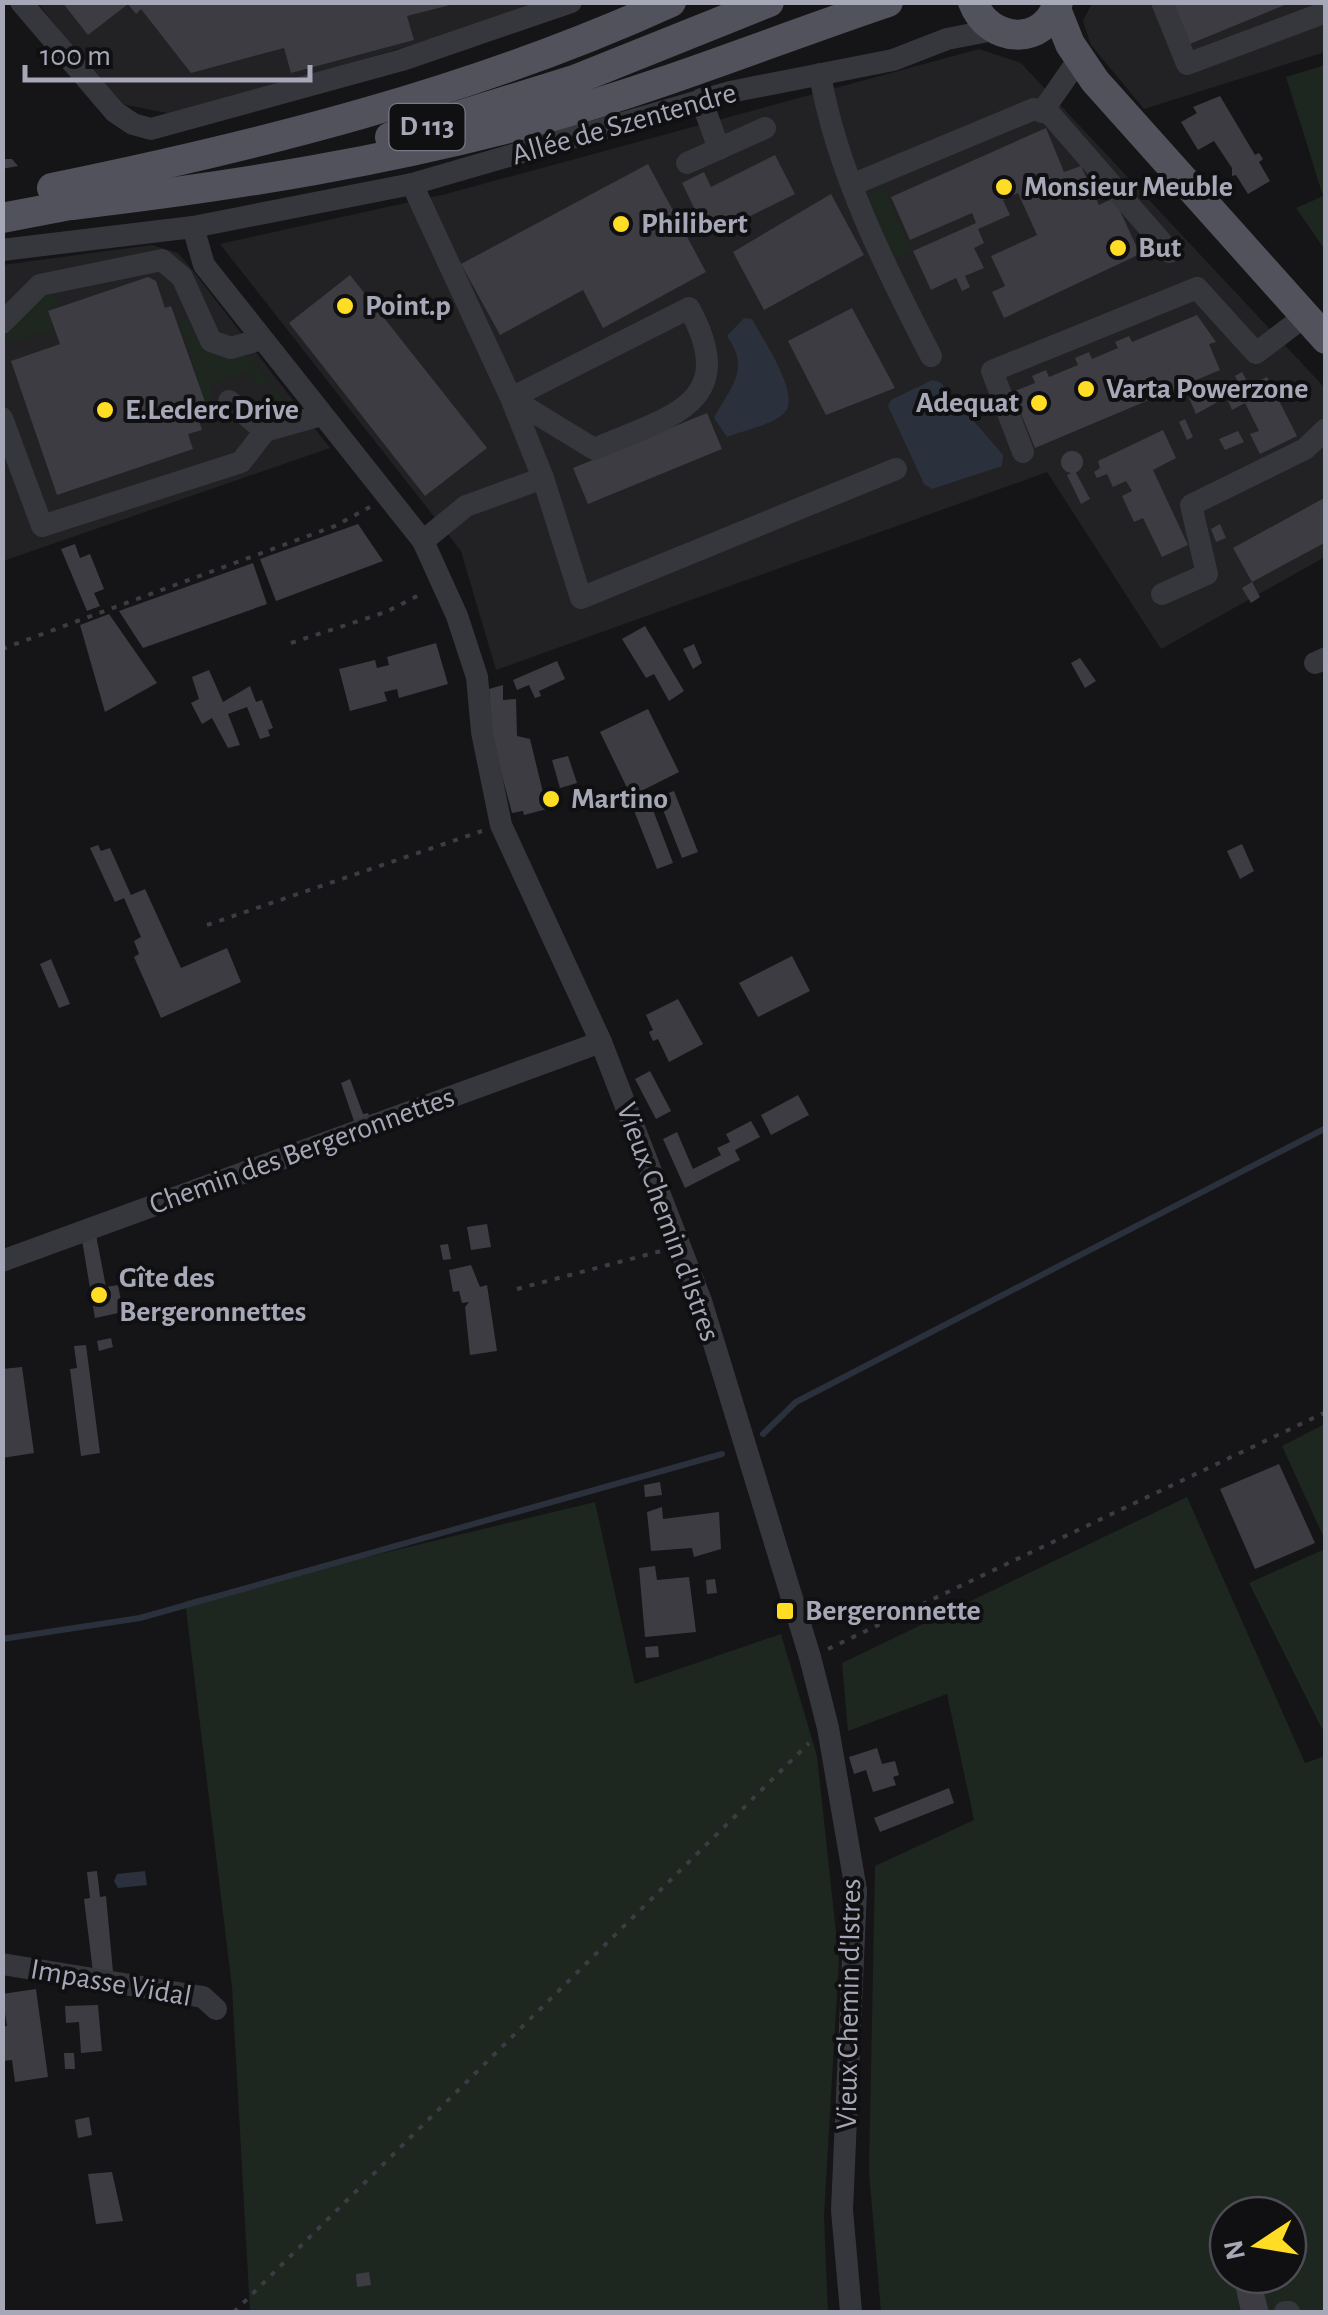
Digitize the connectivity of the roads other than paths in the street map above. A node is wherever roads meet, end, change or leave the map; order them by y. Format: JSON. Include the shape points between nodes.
{"nodes":[{"id":1,"x":496,"y":2,"type":"edge"},
{"id":2,"x":571,"y":2,"type":"edge"},
{"id":3,"x":671,"y":2,"type":"edge"},
{"id":4,"x":769,"y":2,"type":"edge"},
{"id":5,"x":888,"y":2,"type":"edge"},
{"id":6,"x":1162,"y":2,"type":"edge"},
{"id":7,"x":25,"y":4,"type":"edge"},
{"id":8,"x":973,"y":4,"type":"edge"},
{"id":9,"x":1057,"y":6,"type":"edge"},
{"id":10,"x":1326,"y":12,"type":"edge"},
{"id":11,"x":502,"y":26,"type":"junction"},
{"id":12,"x":993,"y":30,"type":"junction"},
{"id":13,"x":1028,"y":34,"type":"junction"},
{"id":14,"x":947,"y":39,"type":"junction"},
{"id":15,"x":820,"y":74,"type":"junction"},
{"id":16,"x":1084,"y":74,"type":"junction"},
{"id":17,"x":701,"y":99,"type":"junction"},
{"id":18,"x":1042,"y":112,"type":"junction"},
{"id":19,"x":765,"y":128,"type":"dead end"},
{"id":20,"x":719,"y":148,"type":"junction"},
{"id":21,"x":687,"y":163,"type":"dead end"},
{"id":22,"x":412,"y":184,"type":"junction"},
{"id":23,"x":854,"y":184,"type":"junction"},
{"id":24,"x":2,"y":199,"type":"edge"},
{"id":25,"x":72,"y":205,"type":"junction"},
{"id":26,"x":2,"y":218,"type":"edge"},
{"id":27,"x":194,"y":227,"type":"junction"},
{"id":28,"x":2,"y":250,"type":"edge"},
{"id":29,"x":1170,"y":252,"type":"dead end"},
{"id":30,"x":2,"y":324,"type":"edge"},
{"id":31,"x":1315,"y":328,"type":"edge"},
{"id":32,"x":262,"y":339,"type":"junction"},
{"id":33,"x":931,"y":356,"type":"dead end"},
{"id":34,"x":511,"y":398,"type":"junction"},
{"id":35,"x":230,"y":402,"type":"dead end"},
{"id":36,"x":322,"y":414,"type":"junction"},
{"id":37,"x":2,"y":418,"type":"edge"},
{"id":38,"x":1326,"y":428,"type":"edge"},
{"id":39,"x":265,"y":431,"type":"junction"},
{"id":40,"x":1024,"y":452,"type":"dead end"},
{"id":41,"x":896,"y":469,"type":"dead end"},
{"id":42,"x":543,"y":478,"type":"junction"},
{"id":43,"x":423,"y":542,"type":"junction"},
{"id":44,"x":1162,"y":594,"type":"dead end"},
{"id":45,"x":601,"y":1042,"type":"junction"},
{"id":46,"x":2,"y":1261,"type":"edge"},
{"id":47,"x":2,"y":1964,"type":"edge"},
{"id":48,"x":216,"y":2008,"type":"dead end"},
{"id":49,"x":850,"y":2312,"type":"edge"}],
"edges":[{"from":1,"to":11,"type":"street"},
{"from":2,"to":11,"type":"street"},
{"from":3,"to":24,"type":"main road","number":"D 113","via":[[492,72],[346,117]]},
{"from":4,"to":25,"type":"main road","number":"D 113","via":[[577,79],[442,123]]},
{"from":5,"to":25,"type":"main road","via":[[692,73],[480,136],[314,172]]},
{"from":6,"to":10,"type":"street","via":[[1187,64]]},
{"from":7,"to":11,"type":"street","via":[[116,112],[151,129]]},
{"from":8,"to":12,"type":"main road"},
{"from":8,"to":14,"type":"street","name":"Allée de Szentendre"},
{"from":9,"to":13,"type":"main road"},
{"from":9,"to":16,"type":"main road"},
{"from":12,"to":13,"type":"main road"},
{"from":12,"to":14,"type":"street","name":"Allée de Szentendre"},
{"from":13,"to":16,"type":"main road"},
{"from":14,"to":15,"type":"street","name":"Allée de Szentendre","via":[[892,60]]},
{"from":15,"to":17,"type":"street","name":"Allée de Szentendre"},
{"from":15,"to":23,"type":"street"},
{"from":16,"to":18,"type":"street"},
{"from":16,"to":31,"type":"main road"},
{"from":17,"to":20,"type":"street"},
{"from":17,"to":22,"type":"street","name":"Allée de Szentendre"},
{"from":18,"to":23,"type":"street","via":[[1034,109]]},
{"from":18,"to":29,"type":"street"},
{"from":19,"to":20,"type":"street"},
{"from":20,"to":21,"type":"street"},
{"from":22,"to":27,"type":"street","name":"Allée de Szentendre"},
{"from":22,"to":34,"type":"street"},
{"from":23,"to":33,"type":"street","via":[[884,265]]},
{"from":25,"to":26,"type":"main road","number":"D 113"},
{"from":27,"to":28,"type":"street","name":"Allée de Szentendre"},
{"from":27,"to":32,"type":"street","name":"Vieux Chemin d'Istres","via":[[204,264]]},
{"from":30,"to":32,"type":"street","via":[[40,285],[162,260],[182,277],[211,340],[230,348]]},
{"from":31,"to":40,"type":"street","via":[[1256,353],[1197,288],[992,371]]},
{"from":32,"to":36,"type":"street","name":"Vieux Chemin d'Istres"},
{"from":34,"to":34,"type":"street","via":[[594,449],[684,409],[707,382],[710,364],[689,308]]},
{"from":34,"to":42,"type":"street"},
{"from":35,"to":39,"type":"street"},
{"from":36,"to":39,"type":"street"},
{"from":36,"to":43,"type":"street","name":"Vieux Chemin d'Istres"},
{"from":37,"to":39,"type":"street","via":[[42,526],[242,462]]},
{"from":38,"to":44,"type":"street","via":[[1304,449],[1191,505],[1206,574]]},
{"from":41,"to":42,"type":"street","via":[[581,598]]},
{"from":42,"to":43,"type":"street","via":[[466,506]]},
{"from":43,"to":45,"type":"street","name":"Vieux Chemin d'Istres","via":[[477,677],[501,825]]},
{"from":45,"to":46,"type":"street","name":"Chemin des Bergeronnettes"},
{"from":45,"to":49,"type":"street","name":"Vieux Chemin d'Istres","via":[[701,1301],[828,1728],[856,1890],[842,2210]]},
{"from":47,"to":48,"type":"street","name":"Impasse Vidal","via":[[203,1998]]}]}
